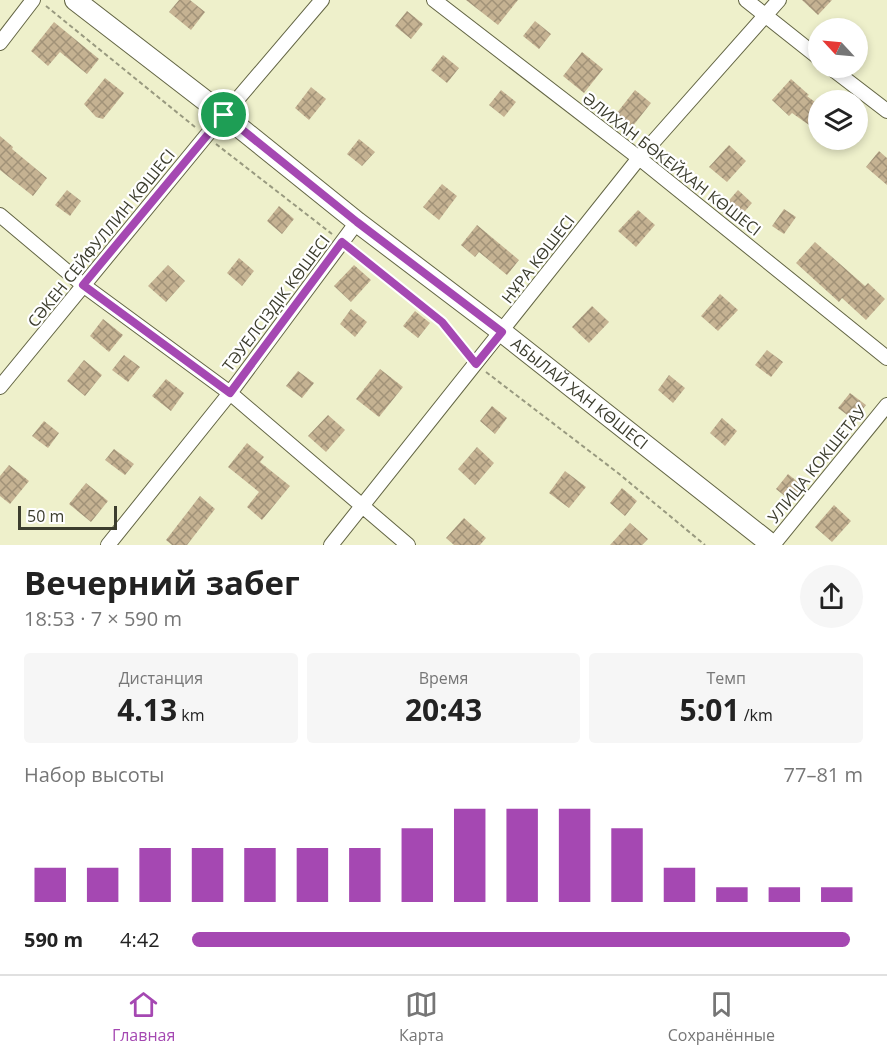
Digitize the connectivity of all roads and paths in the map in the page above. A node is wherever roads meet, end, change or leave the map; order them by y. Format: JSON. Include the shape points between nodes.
{"nodes":[{"id":1,"x":33,"y":0,"type":"edge"},
{"id":2,"x":38,"y":0,"type":"edge"},
{"id":3,"x":75,"y":0,"type":"edge"},
{"id":4,"x":322,"y":0,"type":"edge"},
{"id":5,"x":434,"y":0,"type":"edge"},
{"id":6,"x":746,"y":0,"type":"edge"},
{"id":7,"x":779,"y":0,"type":"edge"},
{"id":8,"x":767,"y":16,"type":"junction"},
{"id":9,"x":0,"y":43,"type":"edge"},
{"id":10,"x":808,"y":49,"type":"edge"},
{"id":11,"x":844,"y":78,"type":"edge"},
{"id":12,"x":887,"y":111,"type":"edge"},
{"id":13,"x":224,"y":115,"type":"junction"},
{"id":14,"x":206,"y":136,"type":"junction"},
{"id":15,"x":639,"y":158,"type":"junction"},
{"id":16,"x":0,"y":215,"type":"edge"},
{"id":17,"x":357,"y":222,"type":"junction"},
{"id":18,"x":342,"y":242,"type":"junction"},
{"id":19,"x":83,"y":285,"type":"junction"},
{"id":20,"x":502,"y":332,"type":"junction"},
{"id":21,"x":887,"y":358,"type":"edge"},
{"id":22,"x":476,"y":364,"type":"junction"},
{"id":23,"x":0,"y":387,"type":"edge"},
{"id":24,"x":230,"y":393,"type":"junction"},
{"id":25,"x":887,"y":405,"type":"edge"},
{"id":26,"x":363,"y":506,"type":"junction"},
{"id":27,"x":108,"y":545,"type":"edge"},
{"id":28,"x":331,"y":545,"type":"edge"},
{"id":29,"x":408,"y":545,"type":"edge"},
{"id":30,"x":705,"y":545,"type":"edge"},
{"id":31,"x":772,"y":545,"type":"edge"}],
"edges":[{"from":1,"to":9,"type":"street"},
{"from":2,"to":14,"type":"path"},
{"from":3,"to":13,"type":"street","name":"АБЫЛАЙ ХАН КӨШЕСІ"},
{"from":4,"to":13,"type":"street","name":"СӘКЕН СЕЙФУЛЛИН КӨШЕСІ"},
{"from":5,"to":15,"type":"street","name":"ӘЛИХАН БӨКЕЙХАН КӨШЕСІ"},
{"from":6,"to":8,"type":"street"},
{"from":7,"to":8,"type":"street","name":"НҰРА КӨШЕСІ"},
{"from":8,"to":10,"type":"street"},
{"from":8,"to":15,"type":"street","name":"НҰРА КӨШЕСІ"},
{"from":11,"to":12,"type":"street"},
{"from":13,"to":14,"type":"street","name":"СӘКЕН СЕЙФУЛЛИН КӨШЕСІ"},
{"from":13,"to":17,"type":"street","name":"АБЫЛАЙ ХАН КӨШЕСІ"},
{"from":14,"to":18,"type":"path"},
{"from":14,"to":19,"type":"street","name":"СӘКЕН СЕЙФУЛЛИН КӨШЕСІ"},
{"from":15,"to":20,"type":"street","name":"НҰРА КӨШЕСІ"},
{"from":15,"to":21,"type":"street","name":"ӘЛИХАН БӨКЕЙХАН КӨШЕСІ"},
{"from":16,"to":19,"type":"street"},
{"from":17,"to":18,"type":"street","name":"ТӘУЕЛСІЗДІК КӨШЕСІ"},
{"from":17,"to":20,"type":"street","name":"АБЫЛАЙ ХАН КӨШЕСІ"},
{"from":18,"to":22,"type":"path","via":[[442,322]]},
{"from":18,"to":24,"type":"street","name":"ТӘУЕЛСІЗДІК КӨШЕСІ"},
{"from":19,"to":23,"type":"street","name":"СӘКЕН СЕЙФУЛЛИН КӨШЕСІ"},
{"from":19,"to":24,"type":"street"},
{"from":20,"to":22,"type":"street","name":"НҰРА КӨШЕСІ"},
{"from":20,"to":31,"type":"street","name":"АБЫЛАЙ ХАН КӨШЕСІ"},
{"from":22,"to":26,"type":"street","name":"НҰРА КӨШЕСІ"},
{"from":22,"to":30,"type":"path"},
{"from":24,"to":26,"type":"street"},
{"from":24,"to":27,"type":"street","name":"ТӘУЕЛСІЗДІК КӨШЕСІ"},
{"from":25,"to":31,"type":"street","name":"УЛИЦА КОКШЕТАУ"},
{"from":26,"to":28,"type":"street","name":"НҰРА КӨШЕСІ"},
{"from":26,"to":29,"type":"street"}]}
